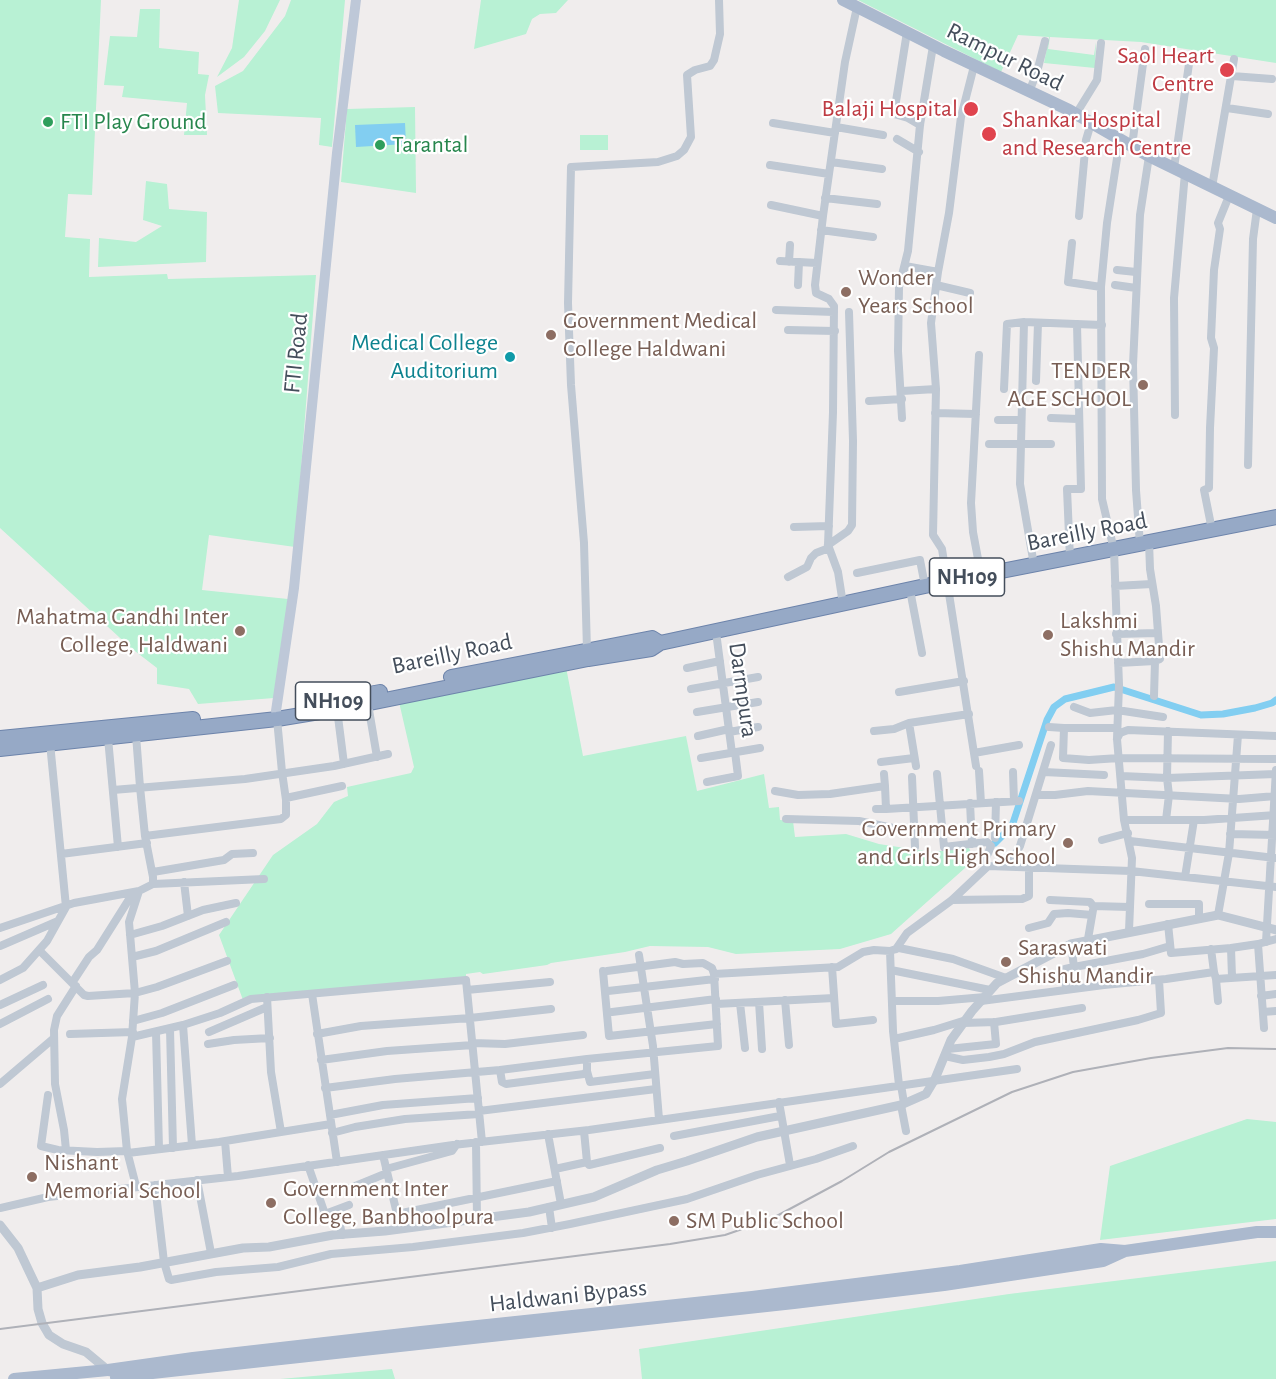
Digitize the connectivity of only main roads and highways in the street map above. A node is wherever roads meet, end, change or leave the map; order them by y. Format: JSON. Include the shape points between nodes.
{"nodes":[{"id":1,"x":356,"y":0,"type":"edge"},
{"id":2,"x":843,"y":0,"type":"edge"},
{"id":3,"x":1276,"y":218,"type":"edge"},
{"id":4,"x":1276,"y":517,"type":"edge"},
{"id":5,"x":587,"y":654,"type":"junction"},
{"id":6,"x":277,"y":715,"type":"junction"},
{"id":7,"x":136,"y":730,"type":"junction"},
{"id":8,"x":0,"y":738,"type":"edge"},
{"id":9,"x":49,"y":738,"type":"junction"},
{"id":10,"x":0,"y":749,"type":"edge"},
{"id":11,"x":1276,"y":1232,"type":"edge"},
{"id":12,"x":107,"y":1375,"type":"edge"},
{"id":13,"x":14,"y":1379,"type":"edge"}],
"edges":[{"from":1,"to":6,"type":"main road","name":"FTI Road"},
{"from":2,"to":3,"type":"main road","name":"Rampur Road"},
{"from":4,"to":5,"type":"highway","name":"Bareilly Road","number":"NH109","via":[[925,586],[660,644],[652,638]]},
{"from":5,"to":6,"type":"highway","name":"Bareilly Road","number":"NH109"},
{"from":5,"to":6,"type":"highway","name":"Bareilly Road","number":"NH109","via":[[368,704]]},
{"from":6,"to":7,"type":"highway","name":"Bareilly Road","number":"NH109"},
{"from":7,"to":9,"type":"highway","name":"Bareilly Road","number":"NH109"},
{"from":7,"to":9,"type":"highway","name":"Bareilly Road","number":"NH109","via":[[108,738]]},
{"from":8,"to":9,"type":"highway","name":"Bareilly Road","number":"NH109"},
{"from":9,"to":10,"type":"highway","name":"Bareilly Road","number":"NH109"},
{"from":11,"to":12,"type":"main road","name":"Haldwani Bypass","via":[[1125,1251],[1103,1261],[944,1285],[782,1305]]},
{"from":12,"to":13,"type":"main road","name":"Haldwani Bypass"}]}
